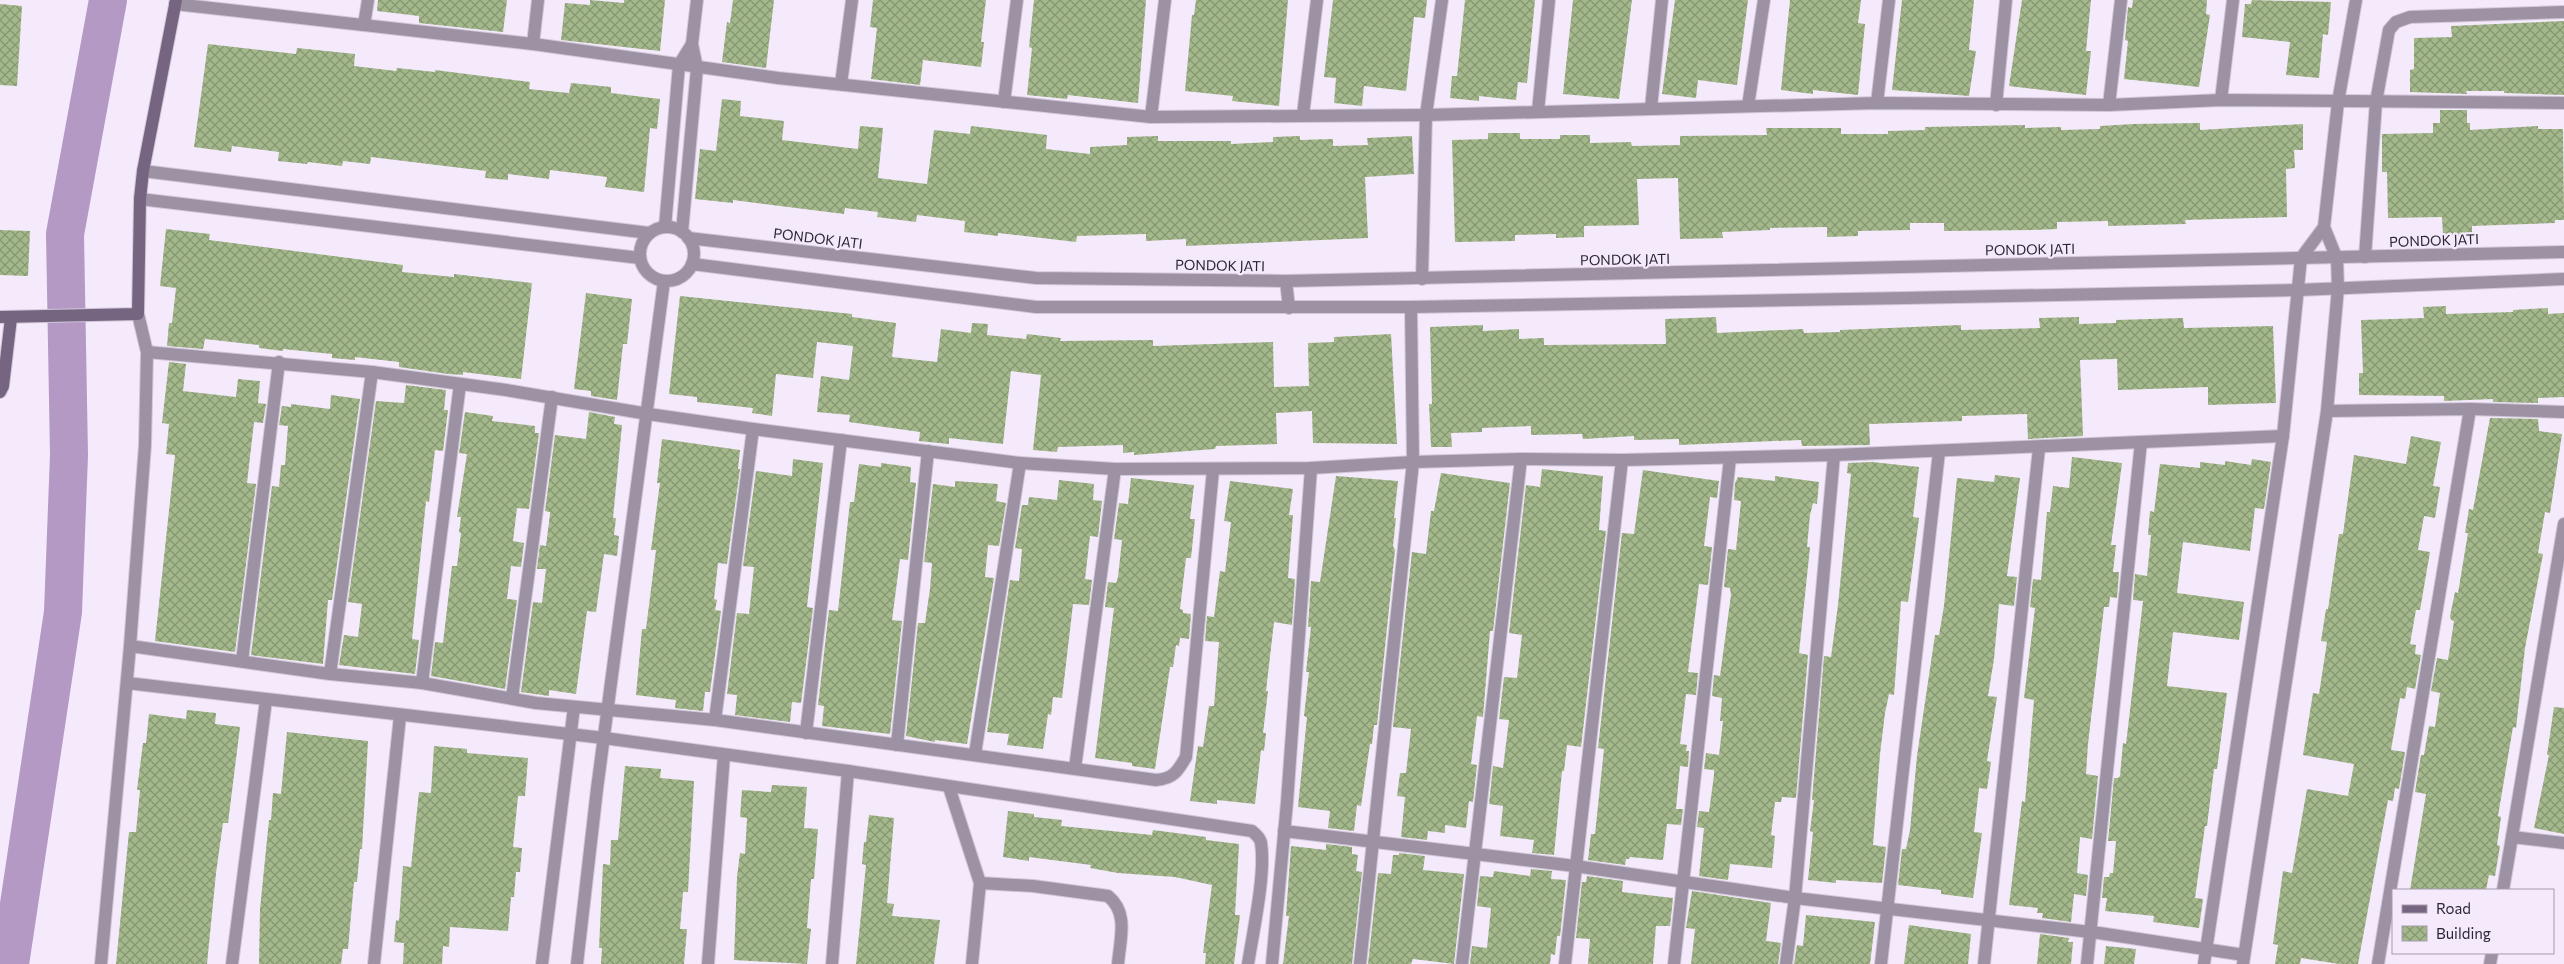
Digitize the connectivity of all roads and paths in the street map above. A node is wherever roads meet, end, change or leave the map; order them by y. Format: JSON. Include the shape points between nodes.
{"nodes":[{"id":1,"x":368,"y":0,"type":"edge"},
{"id":2,"x":538,"y":0,"type":"edge"},
{"id":3,"x":697,"y":0,"type":"edge"},
{"id":4,"x":852,"y":0,"type":"edge"},
{"id":5,"x":1016,"y":0,"type":"edge"},
{"id":6,"x":1165,"y":0,"type":"edge"},
{"id":7,"x":1317,"y":0,"type":"edge"},
{"id":8,"x":1442,"y":0,"type":"edge"},
{"id":9,"x":1549,"y":0,"type":"edge"},
{"id":10,"x":1662,"y":0,"type":"edge"},
{"id":11,"x":1764,"y":0,"type":"edge"},
{"id":12,"x":1889,"y":0,"type":"edge"},
{"id":13,"x":2006,"y":0,"type":"edge"},
{"id":14,"x":2121,"y":0,"type":"edge"},
{"id":15,"x":2233,"y":0,"type":"edge"},
{"id":16,"x":2356,"y":0,"type":"edge"},
{"id":17,"x":176,"y":2,"type":"edge"},
{"id":18,"x":2564,"y":12,"type":"edge"},
{"id":19,"x":364,"y":25,"type":"junction"},
{"id":20,"x":533,"y":44,"type":"junction"},
{"id":21,"x":692,"y":44,"type":"junction"},
{"id":22,"x":679,"y":65,"type":"junction"},
{"id":23,"x":697,"y":68,"type":"junction"},
{"id":24,"x":841,"y":84,"type":"junction"},
{"id":25,"x":2221,"y":100,"type":"junction"},
{"id":26,"x":1004,"y":102,"type":"junction"},
{"id":27,"x":2338,"y":102,"type":"junction"},
{"id":28,"x":2376,"y":102,"type":"junction"},
{"id":29,"x":1877,"y":103,"type":"junction"},
{"id":30,"x":2564,"y":103,"type":"edge"},
{"id":31,"x":1996,"y":105,"type":"junction"},
{"id":32,"x":2108,"y":105,"type":"junction"},
{"id":33,"x":1748,"y":106,"type":"junction"},
{"id":34,"x":1651,"y":108,"type":"junction"},
{"id":35,"x":1538,"y":110,"type":"junction"},
{"id":36,"x":1303,"y":115,"type":"junction"},
{"id":37,"x":1426,"y":115,"type":"junction"},
{"id":38,"x":1151,"y":116,"type":"junction"},
{"id":39,"x":143,"y":171,"type":"junction"},
{"id":40,"x":140,"y":199,"type":"junction"},
{"id":41,"x":665,"y":227,"type":"junction"},
{"id":42,"x":2324,"y":227,"type":"junction"},
{"id":43,"x":649,"y":234,"type":"junction"},
{"id":44,"x":685,"y":235,"type":"junction"},
{"id":45,"x":2564,"y":252,"type":"edge"},
{"id":46,"x":2365,"y":257,"type":"junction"},
{"id":47,"x":640,"y":258,"type":"junction"},
{"id":48,"x":2300,"y":258,"type":"junction"},
{"id":49,"x":2337,"y":259,"type":"junction"},
{"id":50,"x":692,"y":264,"type":"junction"},
{"id":51,"x":1422,"y":279,"type":"junction"},
{"id":52,"x":2564,"y":279,"type":"edge"},
{"id":53,"x":664,"y":281,"type":"junction"},
{"id":54,"x":1286,"y":281,"type":"junction"},
{"id":55,"x":2338,"y":288,"type":"junction"},
{"id":56,"x":2298,"y":290,"type":"junction"},
{"id":57,"x":1411,"y":307,"type":"junction"},
{"id":58,"x":1289,"y":308,"type":"junction"},
{"id":59,"x":138,"y":314,"type":"junction"},
{"id":60,"x":5,"y":317,"type":"edge"},
{"id":61,"x":147,"y":352,"type":"junction"},
{"id":62,"x":279,"y":362,"type":"junction"},
{"id":63,"x":372,"y":372,"type":"junction"},
{"id":64,"x":460,"y":384,"type":"junction"},
{"id":65,"x":0,"y":392,"type":"edge"},
{"id":66,"x":552,"y":397,"type":"junction"},
{"id":67,"x":2470,"y":409,"type":"junction"},
{"id":68,"x":2327,"y":411,"type":"junction"},
{"id":69,"x":2564,"y":412,"type":"edge"},
{"id":70,"x":648,"y":414,"type":"junction"},
{"id":71,"x":753,"y":429,"type":"junction"},
{"id":72,"x":2283,"y":436,"type":"junction"},
{"id":73,"x":841,"y":440,"type":"junction"},
{"id":74,"x":2141,"y":442,"type":"junction"},
{"id":75,"x":2039,"y":448,"type":"junction"},
{"id":76,"x":928,"y":451,"type":"junction"},
{"id":77,"x":1939,"y":452,"type":"junction"},
{"id":78,"x":1834,"y":455,"type":"junction"},
{"id":79,"x":1730,"y":458,"type":"junction"},
{"id":80,"x":1521,"y":459,"type":"junction"},
{"id":81,"x":1622,"y":460,"type":"junction"},
{"id":82,"x":1413,"y":462,"type":"junction"},
{"id":83,"x":1020,"y":463,"type":"junction"},
{"id":84,"x":1311,"y":468,"type":"junction"},
{"id":85,"x":1115,"y":469,"type":"junction"},
{"id":86,"x":1213,"y":470,"type":"junction"},
{"id":87,"x":2564,"y":524,"type":"edge"},
{"id":88,"x":130,"y":646,"type":"junction"},
{"id":89,"x":242,"y":661,"type":"junction"},
{"id":90,"x":330,"y":674,"type":"junction"},
{"id":91,"x":127,"y":683,"type":"junction"},
{"id":92,"x":422,"y":683,"type":"junction"},
{"id":93,"x":512,"y":698,"type":"junction"},
{"id":94,"x":266,"y":700,"type":"junction"},
{"id":95,"x":574,"y":707,"type":"junction"},
{"id":96,"x":608,"y":710,"type":"junction"},
{"id":97,"x":400,"y":716,"type":"junction"},
{"id":98,"x":715,"y":720,"type":"junction"},
{"id":99,"x":806,"y":733,"type":"junction"},
{"id":100,"x":569,"y":734,"type":"junction"},
{"id":101,"x":604,"y":738,"type":"junction"},
{"id":102,"x":896,"y":745,"type":"junction"},
{"id":103,"x":975,"y":754,"type":"junction"},
{"id":104,"x":724,"y":755,"type":"junction"},
{"id":105,"x":1075,"y":768,"type":"junction"},
{"id":106,"x":848,"y":771,"type":"junction"},
{"id":107,"x":949,"y":787,"type":"junction"},
{"id":108,"x":1284,"y":831,"type":"junction"},
{"id":109,"x":2512,"y":837,"type":"junction"},
{"id":110,"x":1374,"y":843,"type":"junction"},
{"id":111,"x":2564,"y":843,"type":"edge"},
{"id":112,"x":1476,"y":855,"type":"junction"},
{"id":113,"x":1575,"y":866,"type":"junction"},
{"id":114,"x":1683,"y":881,"type":"junction"},
{"id":115,"x":980,"y":883,"type":"junction"},
{"id":116,"x":2503,"y":889,"type":"edge"},
{"id":117,"x":1795,"y":898,"type":"junction"},
{"id":118,"x":1887,"y":910,"type":"junction"},
{"id":119,"x":1989,"y":921,"type":"junction"},
{"id":120,"x":2092,"y":932,"type":"junction"},
{"id":121,"x":2207,"y":948,"type":"junction"},
{"id":122,"x":2243,"y":959,"type":"edge"},
{"id":123,"x":101,"y":964,"type":"edge"},
{"id":124,"x":232,"y":964,"type":"edge"},
{"id":125,"x":374,"y":964,"type":"edge"},
{"id":126,"x":542,"y":964,"type":"edge"},
{"id":127,"x":577,"y":964,"type":"edge"},
{"id":128,"x":708,"y":964,"type":"edge"},
{"id":129,"x":832,"y":964,"type":"edge"},
{"id":130,"x":972,"y":964,"type":"edge"},
{"id":131,"x":1118,"y":964,"type":"edge"},
{"id":132,"x":1248,"y":964,"type":"edge"},
{"id":133,"x":1272,"y":964,"type":"edge"},
{"id":134,"x":1360,"y":964,"type":"edge"},
{"id":135,"x":1462,"y":964,"type":"edge"},
{"id":136,"x":1565,"y":964,"type":"edge"},
{"id":137,"x":1674,"y":964,"type":"edge"},
{"id":138,"x":1786,"y":964,"type":"edge"},
{"id":139,"x":1881,"y":964,"type":"edge"},
{"id":140,"x":1984,"y":964,"type":"edge"},
{"id":141,"x":2087,"y":964,"type":"edge"},
{"id":142,"x":2204,"y":964,"type":"edge"},
{"id":143,"x":2378,"y":964,"type":"edge"}],
"edges":[{"from":1,"to":19,"type":"street"},
{"from":2,"to":20,"type":"street"},
{"from":3,"to":21,"type":"street"},
{"from":4,"to":24,"type":"street"},
{"from":5,"to":26,"type":"street"},
{"from":6,"to":38,"type":"street"},
{"from":7,"to":36,"type":"street"},
{"from":8,"to":37,"type":"street"},
{"from":9,"to":35,"type":"street"},
{"from":10,"to":34,"type":"street"},
{"from":11,"to":33,"type":"street"},
{"from":12,"to":29,"type":"street"},
{"from":13,"to":31,"type":"street"},
{"from":14,"to":32,"type":"street"},
{"from":15,"to":25,"type":"street"},
{"from":16,"to":27,"type":"street"},
{"from":17,"to":19,"type":"street"},
{"from":17,"to":39,"type":"street"},
{"from":18,"to":28,"type":"street","via":[[2410,17],[2396,22],[2389,30]]},
{"from":19,"to":20,"type":"street"},
{"from":20,"to":22,"type":"street"},
{"from":21,"to":22,"type":"street"},
{"from":21,"to":23,"type":"street"},
{"from":22,"to":23,"type":"street"},
{"from":22,"to":41,"type":"street"},
{"from":23,"to":24,"type":"street"},
{"from":23,"to":44,"type":"street"},
{"from":24,"to":26,"type":"street"},
{"from":25,"to":27,"type":"street"},
{"from":25,"to":32,"type":"street"},
{"from":26,"to":38,"type":"street"},
{"from":27,"to":28,"type":"street"},
{"from":27,"to":42,"type":"street"},
{"from":28,"to":30,"type":"street"},
{"from":28,"to":46,"type":"street"},
{"from":29,"to":31,"type":"street"},
{"from":29,"to":33,"type":"street"},
{"from":31,"to":32,"type":"street"},
{"from":33,"to":34,"type":"street"},
{"from":34,"to":35,"type":"street"},
{"from":35,"to":37,"type":"street"},
{"from":36,"to":37,"type":"street"},
{"from":36,"to":38,"type":"street"},
{"from":37,"to":51,"type":"street"},
{"from":39,"to":40,"type":"street"},
{"from":39,"to":43,"type":"street"},
{"from":40,"to":47,"type":"street"},
{"from":40,"to":59,"type":"street"},
{"from":41,"to":43,"type":"street"},
{"from":41,"to":44,"type":"street"},
{"from":42,"to":48,"type":"street"},
{"from":42,"to":49,"type":"street"},
{"from":43,"to":47,"type":"street","via":[[640,248]]},
{"from":44,"to":50,"type":"street","via":[[694,255]]},
{"from":44,"to":54,"type":"street","name":"PONDOK JATI","via":[[1036,278]]},
{"from":45,"to":46,"type":"street","name":"PONDOK JATI"},
{"from":46,"to":49,"type":"street","name":"PONDOK JATI"},
{"from":47,"to":53,"type":"street","via":[[648,274]]},
{"from":48,"to":49,"type":"street","name":"PONDOK JATI"},
{"from":48,"to":51,"type":"street","name":"PONDOK JATI"},
{"from":48,"to":56,"type":"street"},
{"from":49,"to":55,"type":"street"},
{"from":50,"to":53,"type":"street","via":[[681,277]]},
{"from":50,"to":58,"type":"street","via":[[1036,307]]},
{"from":51,"to":54,"type":"street","name":"PONDOK JATI"},
{"from":52,"to":55,"type":"street"},
{"from":53,"to":70,"type":"street"},
{"from":54,"to":58,"type":"street"},
{"from":55,"to":56,"type":"street"},
{"from":55,"to":68,"type":"street"},
{"from":56,"to":57,"type":"street"},
{"from":56,"to":72,"type":"street"},
{"from":57,"to":58,"type":"street"},
{"from":57,"to":82,"type":"street"},
{"from":59,"to":60,"type":"street"},
{"from":59,"to":61,"type":"street"},
{"from":60,"to":65,"type":"street","via":[[4,378]]},
{"from":61,"to":62,"type":"street"},
{"from":61,"to":88,"type":"street","via":[[145,445]]},
{"from":62,"to":63,"type":"street"},
{"from":62,"to":89,"type":"street"},
{"from":63,"to":64,"type":"street"},
{"from":63,"to":90,"type":"street"},
{"from":64,"to":66,"type":"street"},
{"from":64,"to":92,"type":"street"},
{"from":66,"to":70,"type":"street"},
{"from":66,"to":93,"type":"street"},
{"from":67,"to":68,"type":"street"},
{"from":67,"to":69,"type":"street"},
{"from":67,"to":143,"type":"street"},
{"from":68,"to":122,"type":"street"},
{"from":70,"to":71,"type":"street"},
{"from":70,"to":96,"type":"street"},
{"from":71,"to":73,"type":"street"},
{"from":71,"to":98,"type":"street"},
{"from":72,"to":74,"type":"street"},
{"from":72,"to":121,"type":"street"},
{"from":73,"to":76,"type":"street"},
{"from":73,"to":99,"type":"street"},
{"from":74,"to":75,"type":"street"},
{"from":74,"to":120,"type":"street"},
{"from":75,"to":77,"type":"street"},
{"from":75,"to":119,"type":"street"},
{"from":76,"to":83,"type":"street"},
{"from":76,"to":102,"type":"street"},
{"from":77,"to":78,"type":"street"},
{"from":77,"to":118,"type":"street"},
{"from":78,"to":79,"type":"street"},
{"from":78,"to":117,"type":"street"},
{"from":79,"to":81,"type":"street"},
{"from":79,"to":114,"type":"street"},
{"from":80,"to":81,"type":"street"},
{"from":80,"to":82,"type":"street"},
{"from":80,"to":112,"type":"street"},
{"from":81,"to":113,"type":"street"},
{"from":82,"to":84,"type":"street"},
{"from":82,"to":110,"type":"street"},
{"from":83,"to":85,"type":"street"},
{"from":83,"to":103,"type":"street"},
{"from":84,"to":86,"type":"street"},
{"from":84,"to":108,"type":"street"},
{"from":85,"to":86,"type":"street"},
{"from":85,"to":105,"type":"street"},
{"from":86,"to":105,"type":"street","via":[[1186,757],[1178,772],[1168,779]]},
{"from":87,"to":109,"type":"street"},
{"from":88,"to":89,"type":"street"},
{"from":88,"to":91,"type":"street"},
{"from":89,"to":90,"type":"street"},
{"from":90,"to":92,"type":"street"},
{"from":91,"to":94,"type":"street"},
{"from":91,"to":123,"type":"street"},
{"from":92,"to":93,"type":"street"},
{"from":93,"to":95,"type":"street"},
{"from":94,"to":97,"type":"street"},
{"from":94,"to":124,"type":"street"},
{"from":95,"to":96,"type":"street"},
{"from":95,"to":100,"type":"street"},
{"from":96,"to":98,"type":"street"},
{"from":96,"to":101,"type":"street"},
{"from":97,"to":100,"type":"street"},
{"from":97,"to":125,"type":"street"},
{"from":98,"to":99,"type":"street"},
{"from":99,"to":102,"type":"street"},
{"from":100,"to":101,"type":"street"},
{"from":100,"to":126,"type":"street"},
{"from":101,"to":104,"type":"street"},
{"from":101,"to":127,"type":"street"},
{"from":102,"to":103,"type":"street"},
{"from":103,"to":105,"type":"street"},
{"from":104,"to":106,"type":"street"},
{"from":104,"to":128,"type":"street"},
{"from":106,"to":107,"type":"street"},
{"from":106,"to":129,"type":"street"},
{"from":107,"to":115,"type":"street"},
{"from":107,"to":132,"type":"street","via":[[1252,831],[1261,844],[1260,879]]},
{"from":108,"to":110,"type":"street"},
{"from":108,"to":133,"type":"street"},
{"from":109,"to":111,"type":"street"},
{"from":109,"to":116,"type":"street"},
{"from":110,"to":112,"type":"street"},
{"from":110,"to":134,"type":"street"},
{"from":112,"to":113,"type":"street"},
{"from":112,"to":135,"type":"street"},
{"from":113,"to":114,"type":"street"},
{"from":113,"to":136,"type":"street"},
{"from":114,"to":117,"type":"street"},
{"from":114,"to":137,"type":"street"},
{"from":115,"to":130,"type":"street"},
{"from":115,"to":131,"type":"street","via":[[1108,896],[1118,903],[1122,915]]},
{"from":117,"to":118,"type":"street"},
{"from":117,"to":138,"type":"street"},
{"from":118,"to":119,"type":"street"},
{"from":118,"to":139,"type":"street"},
{"from":119,"to":120,"type":"street"},
{"from":119,"to":140,"type":"street"},
{"from":120,"to":121,"type":"street"},
{"from":120,"to":141,"type":"street"},
{"from":121,"to":122,"type":"street"},
{"from":121,"to":142,"type":"street"}]}
